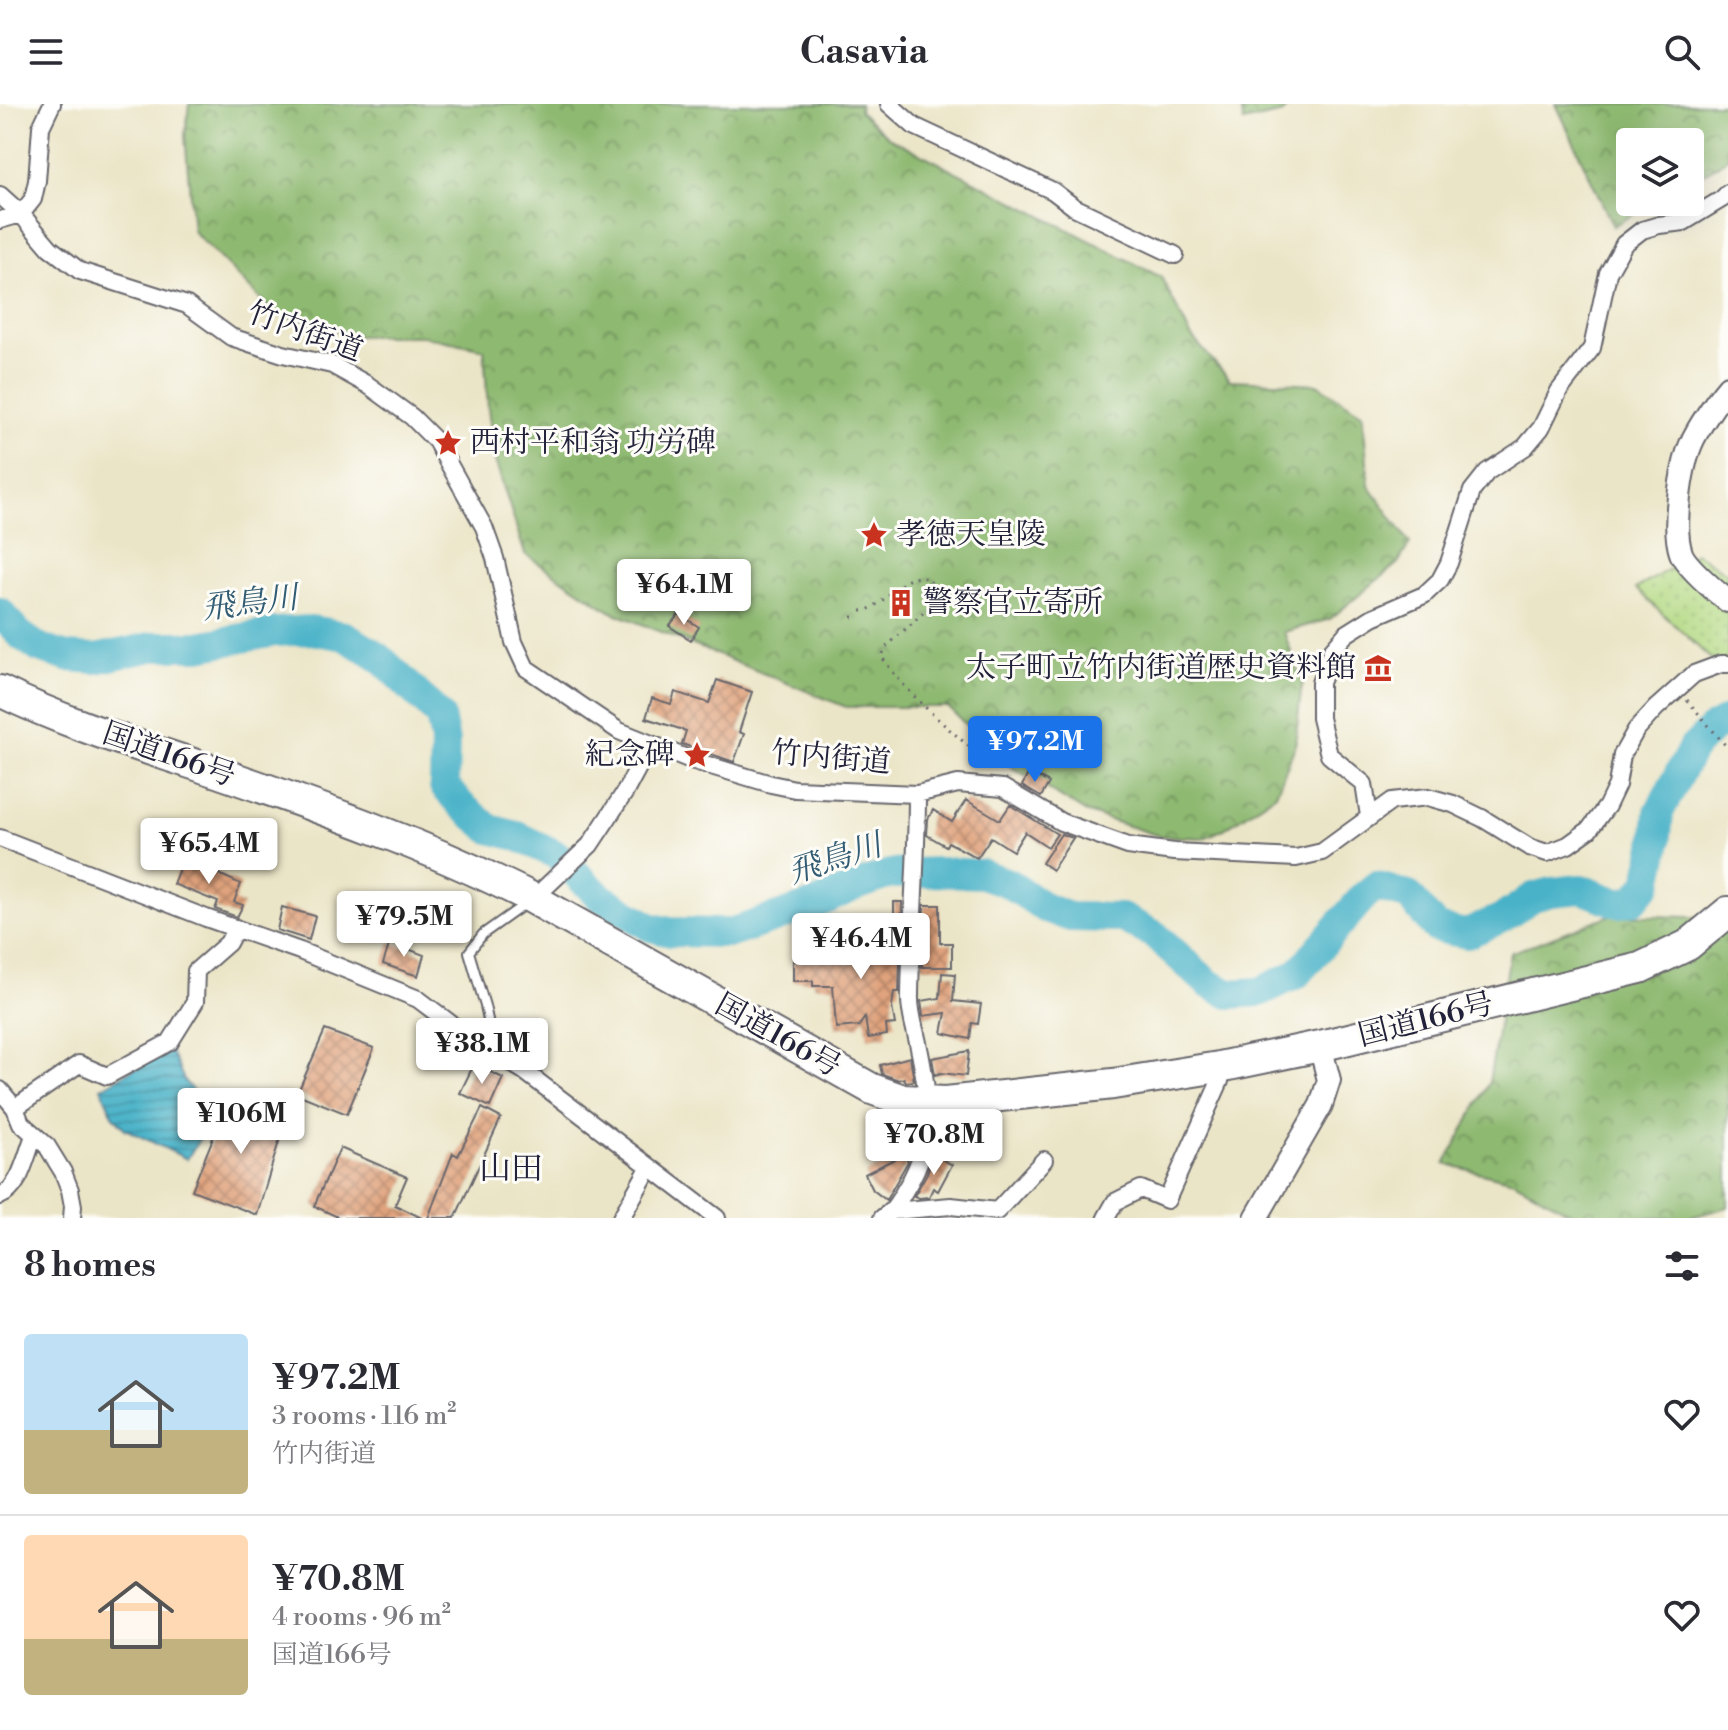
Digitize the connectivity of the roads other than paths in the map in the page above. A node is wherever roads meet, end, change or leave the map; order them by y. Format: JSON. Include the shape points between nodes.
{"nodes":[{"id":1,"x":52,"y":104,"type":"edge"},
{"id":2,"x":889,"y":104,"type":"edge"},
{"id":3,"x":1728,"y":193,"type":"edge"},
{"id":4,"x":0,"y":195,"type":"edge"},
{"id":5,"x":21,"y":214,"type":"junction"},
{"id":6,"x":0,"y":220,"type":"edge"},
{"id":7,"x":1175,"y":255,"type":"dead end"},
{"id":8,"x":1728,"y":387,"type":"edge"},
{"id":9,"x":1728,"y":601,"type":"edge"},
{"id":10,"x":1728,"y":664,"type":"edge"},
{"id":11,"x":0,"y":691,"type":"edge"},
{"id":12,"x":650,"y":745,"type":"junction"},
{"id":13,"x":917,"y":794,"type":"junction"},
{"id":14,"x":1369,"y":816,"type":"junction"},
{"id":15,"x":0,"y":838,"type":"edge"},
{"id":16,"x":533,"y":899,"type":"junction"},
{"id":17,"x":1728,"y":912,"type":"edge"},
{"id":18,"x":236,"y":928,"type":"junction"},
{"id":19,"x":1320,"y":1046,"type":"junction"},
{"id":20,"x":495,"y":1053,"type":"junction"},
{"id":21,"x":1219,"y":1067,"type":"junction"},
{"id":22,"x":0,"y":1090,"type":"edge"},
{"id":23,"x":928,"y":1100,"type":"junction"},
{"id":24,"x":15,"y":1108,"type":"junction"},
{"id":25,"x":34,"y":1136,"type":"junction"},
{"id":26,"x":1044,"y":1160,"type":"dead end"},
{"id":27,"x":649,"y":1168,"type":"junction"},
{"id":28,"x":0,"y":1196,"type":"edge"},
{"id":29,"x":888,"y":1214,"type":"edge"},
{"id":30,"x":999,"y":1215,"type":"edge"},
{"id":31,"x":72,"y":1218,"type":"edge"},
{"id":32,"x":621,"y":1218,"type":"edge"},
{"id":33,"x":717,"y":1218,"type":"edge"},
{"id":34,"x":1106,"y":1218,"type":"edge"},
{"id":35,"x":1256,"y":1218,"type":"edge"}],
"edges":[{"from":1,"to":5,"type":"street","via":[[41,127],[33,199]]},
{"from":2,"to":7,"type":"street","via":[[914,126]]},
{"from":3,"to":14,"type":"street","via":[[1684,222],[1642,230],[1624,244],[1608,273],[1592,348],[1559,391],[1541,428],[1472,491],[1440,580],[1424,595],[1346,634],[1332,650],[1320,683],[1320,718],[1329,755],[1364,784]]},
{"from":4,"to":5,"type":"street","name":"竹内街道"},
{"from":5,"to":6,"type":"street"},
{"from":5,"to":12,"type":"street","name":"竹内街道","via":[[50,248],[80,271],[187,305],[231,337],[332,365],[412,417],[436,441],[484,527],[514,642],[526,668],[619,731]]},
{"from":8,"to":9,"type":"street","via":[[1691,442],[1676,522],[1681,555]]},
{"from":10,"to":14,"type":"street","name":"竹内街道","via":[[1694,674],[1636,730],[1622,755],[1607,806],[1589,830],[1568,845],[1547,853],[1529,847],[1482,818],[1428,797],[1392,801]]},
{"from":11,"to":16,"type":"highway","name":"国道166号","via":[[136,745],[338,813]]},
{"from":12,"to":13,"type":"street","name":"竹内街道","via":[[795,789]]},
{"from":12,"to":16,"type":"street","via":[[590,845]]},
{"from":13,"to":14,"type":"street","name":"竹内街道","via":[[958,784],[1003,788],[1061,822],[1128,846],[1296,858],[1322,852]]},
{"from":13,"to":23,"type":"street","via":[[909,1000]]},
{"from":15,"to":18,"type":"street"},
{"from":16,"to":20,"type":"lane","via":[[483,934],[469,952]]},
{"from":16,"to":23,"type":"highway","name":"国道166号","via":[[872,1089],[903,1100]]},
{"from":17,"to":19,"type":"highway","name":"国道166号","via":[[1688,945],[1640,968]]},
{"from":18,"to":20,"type":"street","via":[[418,999]]},
{"from":18,"to":24,"type":"street","via":[[228,943],[196,971],[195,1002],[170,1042],[107,1076],[79,1064]]},
{"from":19,"to":21,"type":"highway","name":"国道166号"},
{"from":19,"to":35,"type":"street","via":[[1329,1080],[1321,1105]]},
{"from":20,"to":27,"type":"street"},
{"from":21,"to":23,"type":"highway","name":"国道166号","via":[[1113,1084]]},
{"from":21,"to":34,"type":"street","via":[[1220,1081],[1167,1200],[1141,1189],[1115,1202]]},
{"from":22,"to":24,"type":"street"},
{"from":23,"to":29,"type":"street","via":[[926,1143],[918,1167]]},
{"from":24,"to":25,"type":"street"},
{"from":25,"to":28,"type":"street","via":[[15,1186]]},
{"from":25,"to":31,"type":"street","via":[[63,1172]]},
{"from":26,"to":30,"type":"street"},
{"from":27,"to":32,"type":"street"},
{"from":27,"to":33,"type":"street"},
{"from":29,"to":30,"type":"street","via":[[951,1206]]}]}
